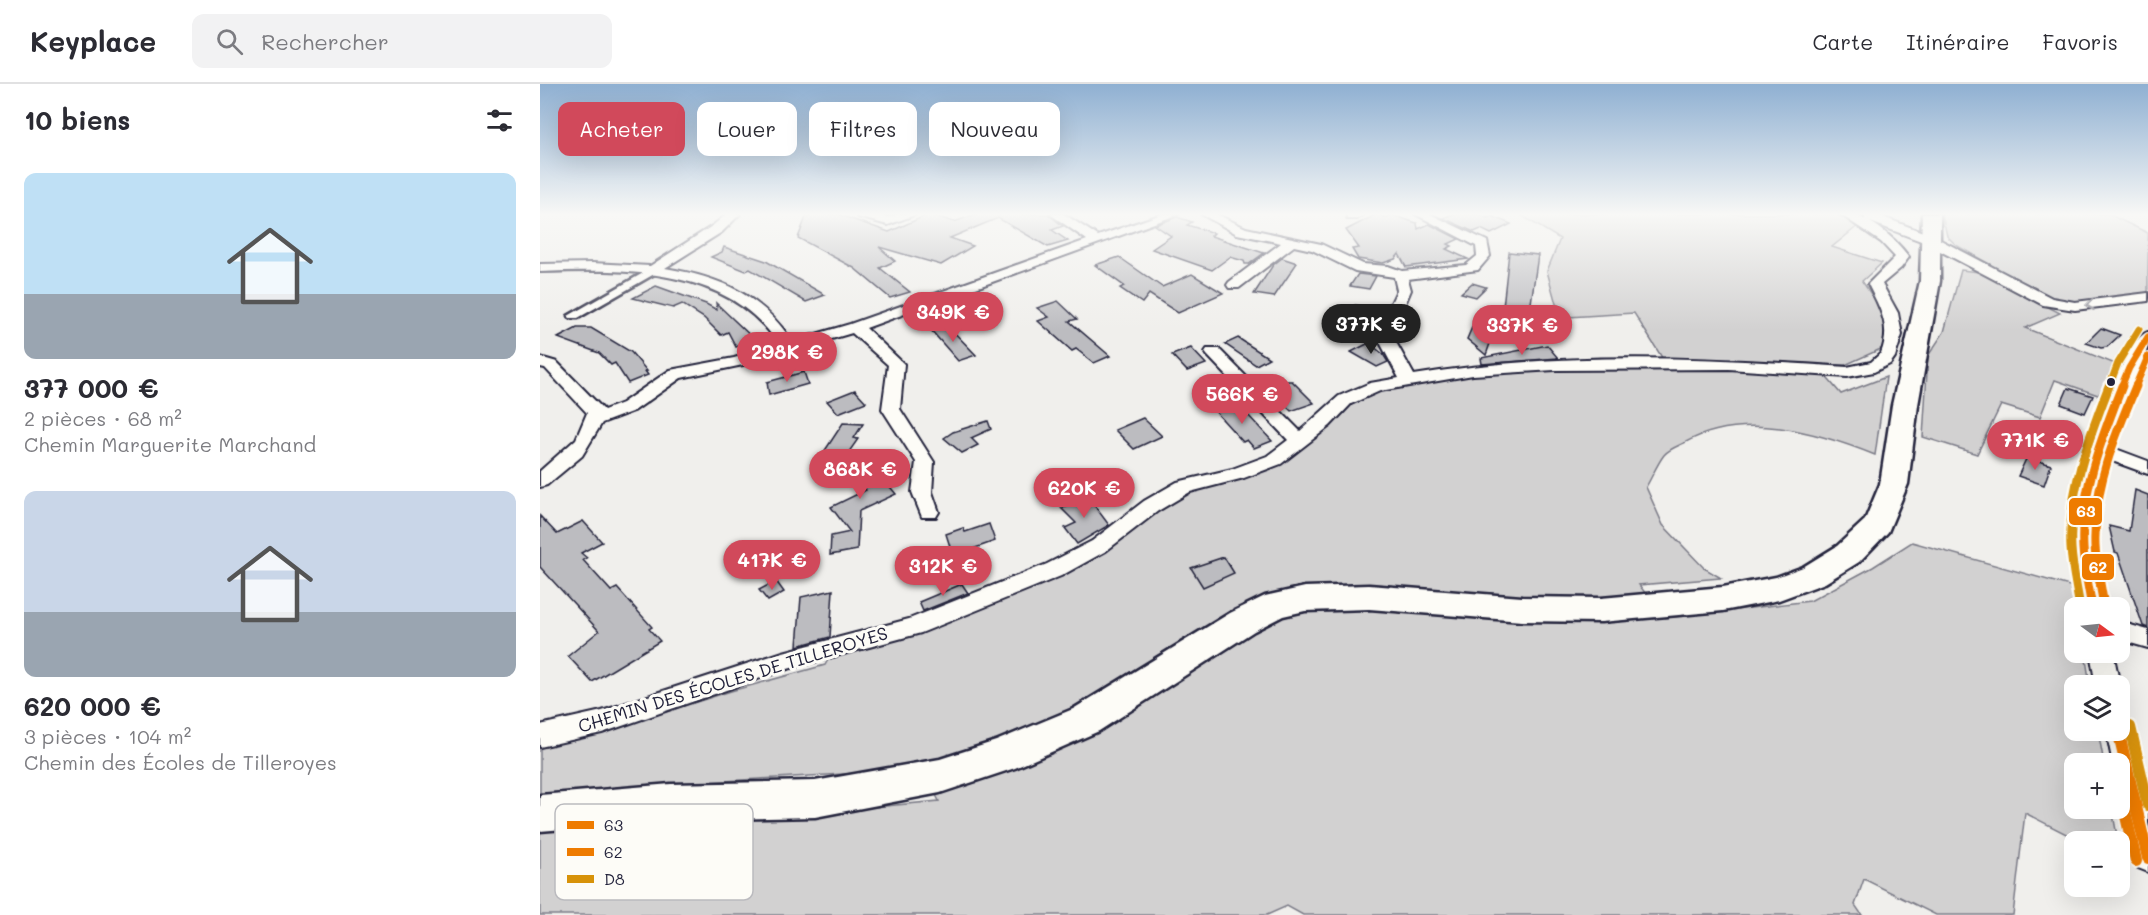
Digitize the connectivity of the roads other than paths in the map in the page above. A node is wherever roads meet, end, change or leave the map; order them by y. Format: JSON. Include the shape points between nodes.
{"nodes":[{"id":1,"x":680,"y":253,"type":"edge"},
{"id":2,"x":1064,"y":253,"type":"edge"},
{"id":3,"x":1277,"y":253,"type":"edge"},
{"id":4,"x":1330,"y":253,"type":"edge"},
{"id":5,"x":1484,"y":253,"type":"edge"},
{"id":6,"x":1898,"y":253,"type":"edge"},
{"id":7,"x":1925,"y":253,"type":"edge"},
{"id":8,"x":1928,"y":253,"type":"edge"},
{"id":9,"x":1960,"y":253,"type":"edge"},
{"id":10,"x":540,"y":268,"type":"edge"},
{"id":11,"x":651,"y":271,"type":"junction"},
{"id":12,"x":1400,"y":275,"type":"junction"},
{"id":13,"x":1234,"y":285,"type":"dead end"},
{"id":14,"x":2148,"y":297,"type":"edge"},
{"id":15,"x":574,"y":316,"type":"dead end"},
{"id":16,"x":855,"y":327,"type":"junction"},
{"id":17,"x":2148,"y":338,"type":"edge"},
{"id":18,"x":789,"y":348,"type":"junction"},
{"id":19,"x":1213,"y":352,"type":"dead end"},
{"id":20,"x":540,"y":362,"type":"edge"},
{"id":21,"x":1408,"y":380,"type":"junction"},
{"id":22,"x":1905,"y":405,"type":"junction"},
{"id":23,"x":595,"y":420,"type":"junction"},
{"id":24,"x":1300,"y":442,"type":"junction"},
{"id":25,"x":2097,"y":450,"type":"junction"},
{"id":26,"x":2148,"y":468,"type":"edge"},
{"id":27,"x":540,"y":481,"type":"edge"},
{"id":28,"x":929,"y":512,"type":"dead end"},
{"id":29,"x":2090,"y":597,"type":"edge"},
{"id":30,"x":2130,"y":634,"type":"edge"},
{"id":31,"x":2148,"y":639,"type":"edge"},
{"id":32,"x":540,"y":736,"type":"edge"},
{"id":33,"x":2121,"y":741,"type":"edge"},
{"id":34,"x":648,"y":804,"type":"edge"},
{"id":35,"x":2148,"y":858,"type":"edge"}],
"edges":[{"from":1,"to":11,"type":"street"},
{"from":2,"to":16,"type":"street"},
{"from":3,"to":13,"type":"street"},
{"from":4,"to":12,"type":"street","via":[[1360,268]]},
{"from":5,"to":12,"type":"street","via":[[1483,260],[1469,269]]},
{"from":6,"to":21,"type":"street","name":"CHEMIN DES ÉCOLES DE TILLEROYES","via":[[1900,262],[1879,276],[1875,284],[1893,321],[1893,340],[1888,357],[1873,368],[1847,372],[1729,364],[1555,364]]},
{"from":7,"to":22,"type":"main road","via":[[1902,389]]},
{"from":8,"to":22,"type":"main road","via":[[1927,297]]},
{"from":14,"to":9,"type":"street","one_way":true,"via":[[2058,305],[2038,298]]},
{"from":10,"to":11,"type":"street","via":[[612,266]]},
{"from":11,"to":15,"type":"street"},
{"from":11,"to":18,"type":"street","via":[[687,277],[750,302],[768,317]]},
{"from":12,"to":21,"type":"street","via":[[1404,290],[1384,335]]},
{"from":16,"to":18,"type":"street"},
{"from":16,"to":28,"type":"street","via":[[896,364],[891,409],[925,462],[922,492]]},
{"from":17,"to":25,"type":"street","via":[[2125,380]]},
{"from":18,"to":23,"type":"street","via":[[676,374],[627,407]]},
{"from":19,"to":24,"type":"street"},
{"from":20,"to":23,"type":"street","via":[[551,365],[589,403],[596,412]]},
{"from":21,"to":24,"type":"street","name":"CHEMIN DES ÉCOLES DE TILLEROYES","via":[[1376,387],[1345,400]]},
{"from":22,"to":34,"type":"main road","via":[[1894,484],[1878,525],[1848,554],[1814,575],[1779,588],[1723,599],[1601,610],[1522,609],[1370,597],[1305,599],[1276,606],[1242,622],[1086,720],[940,777],[815,799]]},
{"from":23,"to":27,"type":"street","via":[[579,448]]},
{"from":24,"to":32,"type":"street","name":"CHEMIN DES ÉCOLES DE TILLEROYES","via":[[1274,460],[1250,470],[1184,487],[1151,506],[1098,546],[1054,570],[913,627],[783,661],[602,722]]},
{"from":25,"to":26,"type":"street"},
{"from":25,"to":29,"type":"street","via":[[2080,530]]},
{"from":30,"to":31,"type":"street"},
{"from":33,"to":35,"type":"street"}]}
